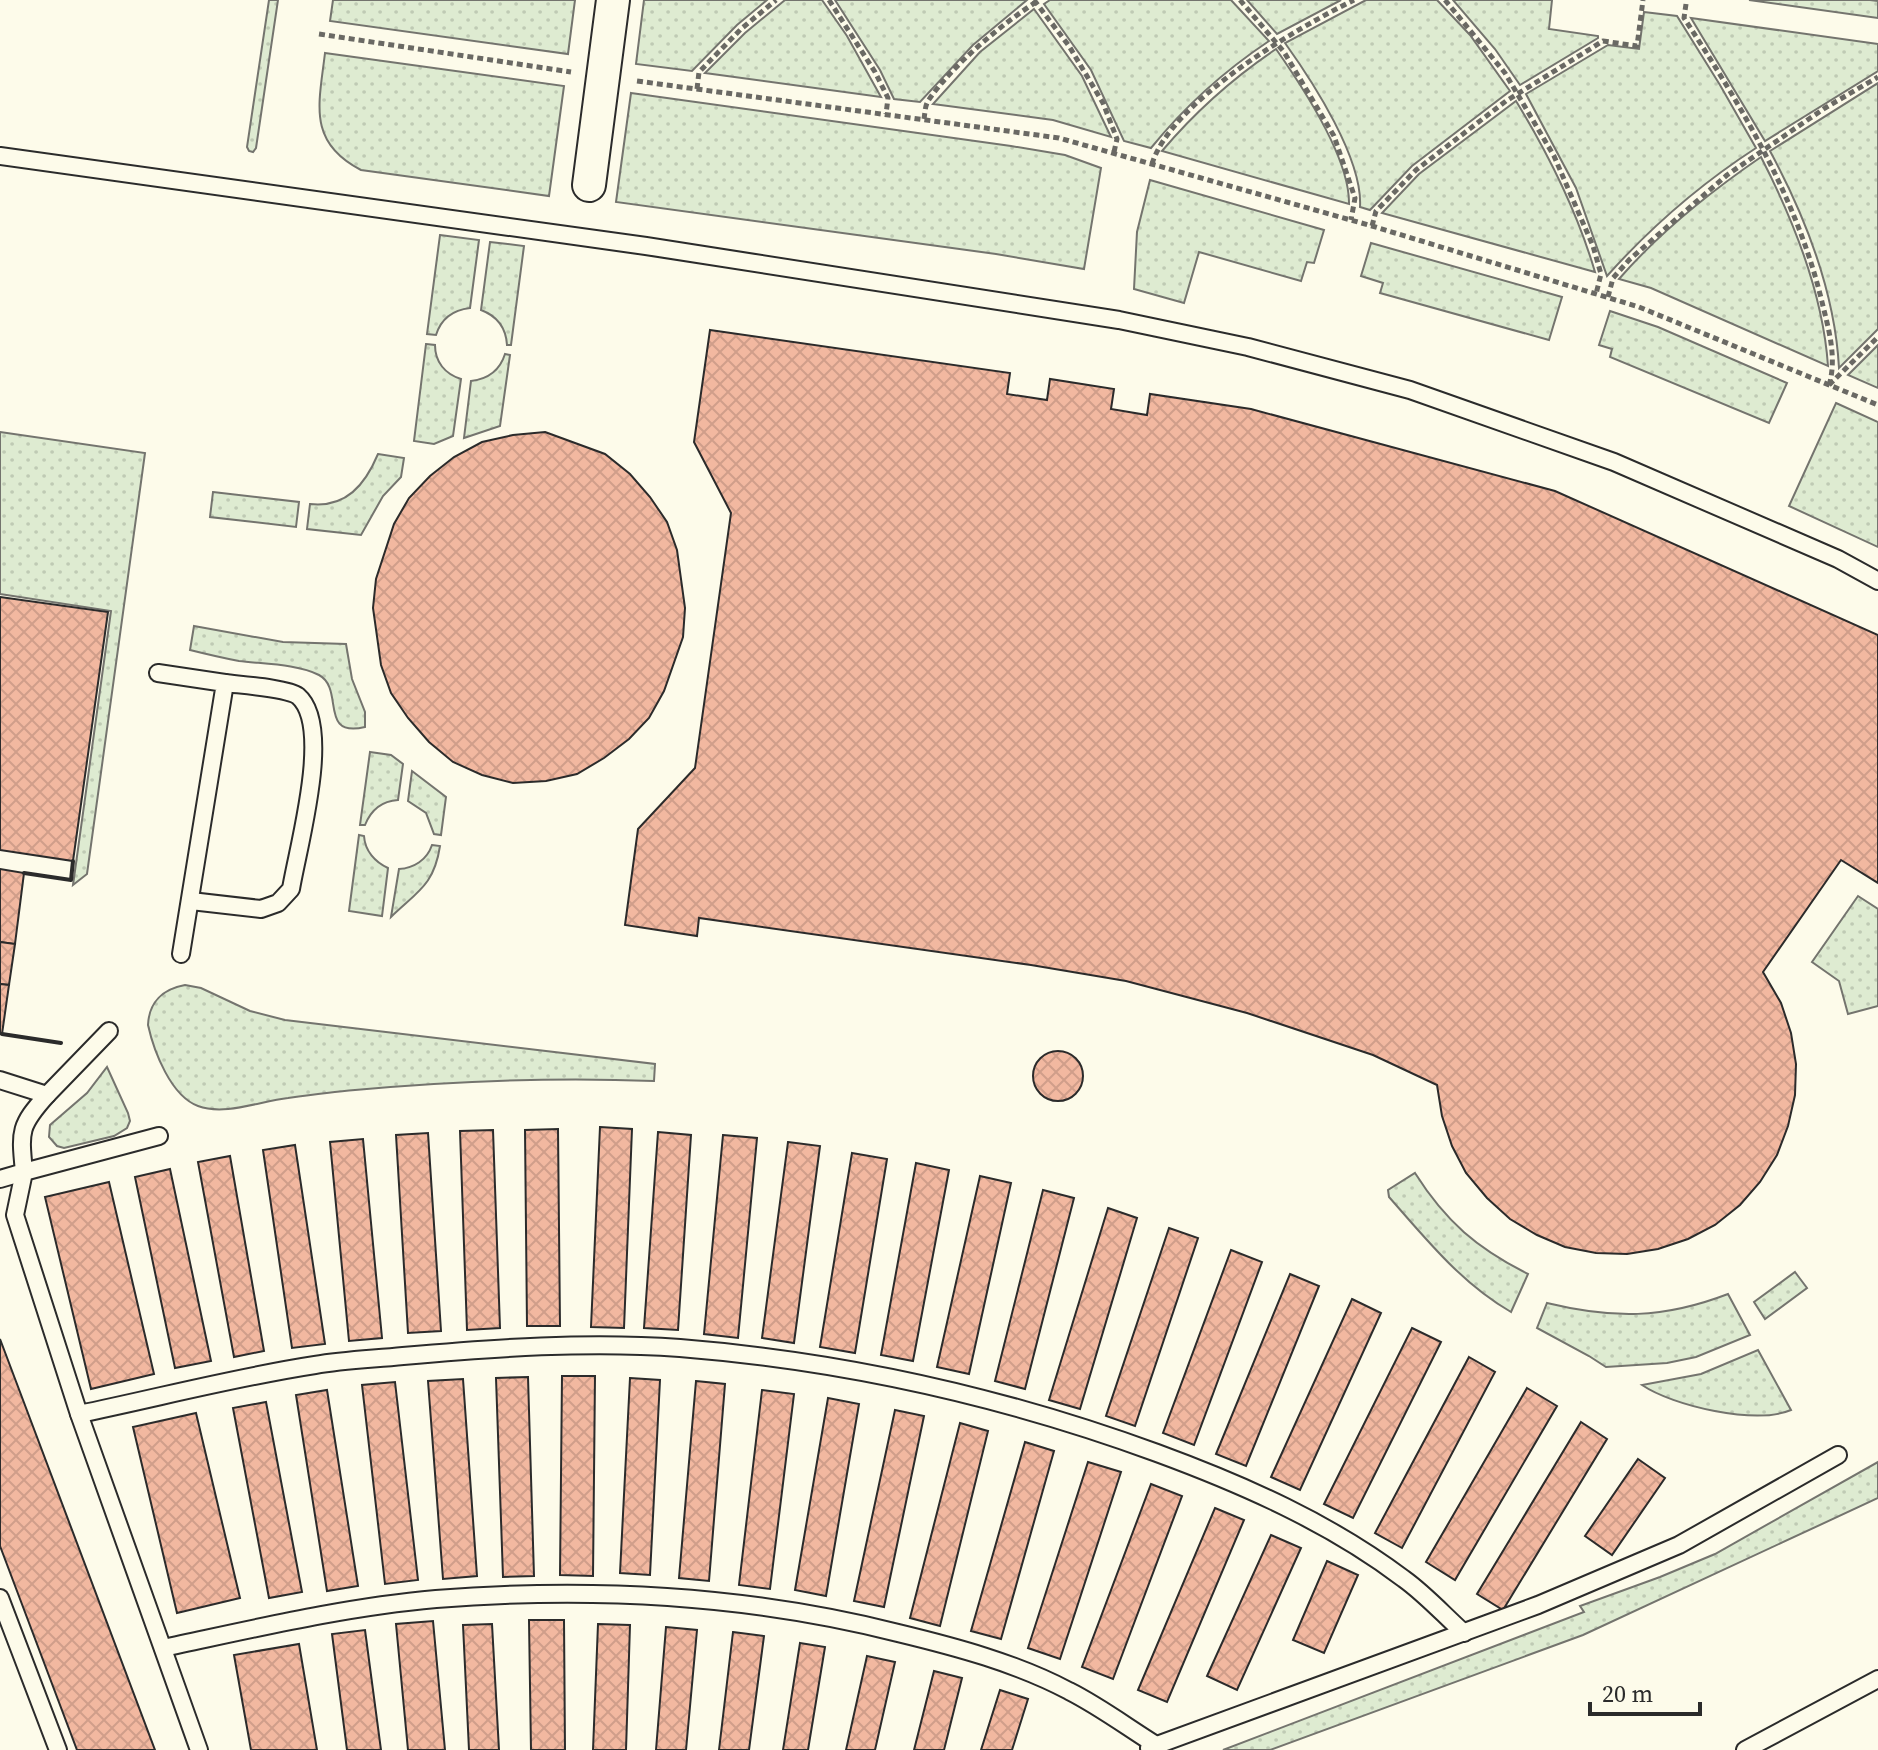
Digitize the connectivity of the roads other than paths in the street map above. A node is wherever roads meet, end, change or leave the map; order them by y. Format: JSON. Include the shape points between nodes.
{"nodes":[{"id":1,"x":613,"y":0,"type":"edge"},
{"id":2,"x":0,"y":156,"type":"edge"},
{"id":3,"x":589,"y":185,"type":"dead end"},
{"id":4,"x":1878,"y":581,"type":"edge"},
{"id":5,"x":158,"y":673,"type":"dead end"},
{"id":6,"x":225,"y":683,"type":"junction"},
{"id":7,"x":191,"y":901,"type":"junction"},
{"id":8,"x":181,"y":954,"type":"dead end"},
{"id":9,"x":109,"y":1031,"type":"dead end"},
{"id":10,"x":0,"y":1080,"type":"edge"},
{"id":11,"x":47,"y":1095,"type":"junction"},
{"id":12,"x":159,"y":1136,"type":"dead end"},
{"id":13,"x":24,"y":1172,"type":"junction"},
{"id":14,"x":0,"y":1179,"type":"edge"},
{"id":15,"x":79,"y":1414,"type":"junction"},
{"id":16,"x":1838,"y":1455,"type":"dead end"},
{"id":17,"x":0,"y":1598,"type":"edge"},
{"id":18,"x":1464,"y":1633,"type":"junction"},
{"id":19,"x":163,"y":1648,"type":"junction"},
{"id":20,"x":1878,"y":1679,"type":"edge"},
{"id":21,"x":1150,"y":1748,"type":"edge"},
{"id":22,"x":58,"y":1750,"type":"edge"},
{"id":23,"x":199,"y":1750,"type":"edge"},
{"id":24,"x":1745,"y":1750,"type":"edge"}],
"edges":[{"from":1,"to":3,"type":"street"},
{"from":2,"to":4,"type":"lane","via":[[693,253],[1119,320],[1248,347],[1410,390],[1614,462]]},
{"from":5,"to":6,"type":"lane"},
{"from":6,"to":7,"type":"lane"},
{"from":6,"to":7,"type":"lane","via":[[295,694],[312,719],[315,752],[291,889],[278,903],[261,909]]},
{"from":7,"to":8,"type":"lane"},
{"from":9,"to":11,"type":"lane"},
{"from":10,"to":11,"type":"lane"},
{"from":11,"to":13,"type":"lane","via":[[26,1118],[21,1138]]},
{"from":12,"to":13,"type":"lane"},
{"from":13,"to":14,"type":"lane"},
{"from":13,"to":15,"type":"lane","via":[[15,1215]]},
{"from":15,"to":18,"type":"lane","via":[[315,1365],[458,1351],[679,1348],[774,1359],[1011,1404],[1215,1474],[1309,1518],[1357,1548],[1405,1579]]},
{"from":15,"to":19,"type":"lane"},
{"from":16,"to":18,"type":"lane","via":[[1679,1545]]},
{"from":17,"to":22,"type":"lane"},
{"from":18,"to":21,"type":"lane"},
{"from":19,"to":21,"type":"lane","via":[[434,1599],[692,1599],[872,1626],[998,1661],[1069,1691]]},
{"from":19,"to":23,"type":"lane"},
{"from":20,"to":24,"type":"lane"}]}
